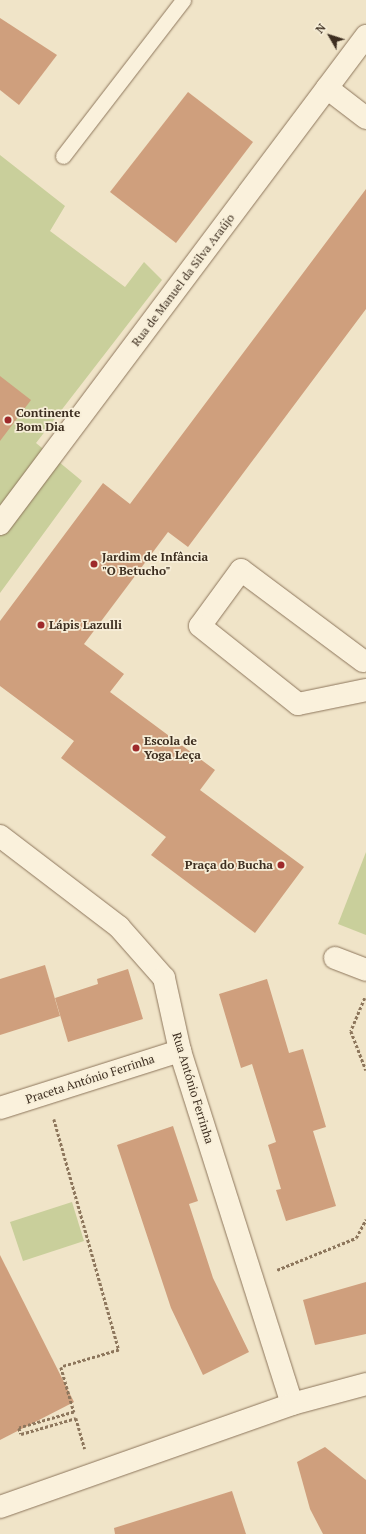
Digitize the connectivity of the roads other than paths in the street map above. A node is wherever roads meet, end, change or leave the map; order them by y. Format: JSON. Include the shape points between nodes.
{"nodes":[{"id":1,"x":183,"y":0,"type":"edge"},
{"id":2,"x":366,"y":36,"type":"edge"},
{"id":3,"x":327,"y":88,"type":"junction"},
{"id":4,"x":366,"y":118,"type":"edge"},
{"id":5,"x":63,"y":156,"type":"dead end"},
{"id":6,"x":0,"y":524,"type":"edge"},
{"id":7,"x":365,"y":658,"type":"edge"},
{"id":8,"x":366,"y":689,"type":"edge"},
{"id":9,"x":0,"y":836,"type":"edge"},
{"id":10,"x":336,"y":958,"type":"dead end"},
{"id":11,"x":366,"y":970,"type":"edge"},
{"id":12,"x":180,"y":1051,"type":"junction"},
{"id":13,"x":0,"y":1108,"type":"edge"},
{"id":14,"x":366,"y":1384,"type":"edge"},
{"id":15,"x":292,"y":1404,"type":"junction"},
{"id":16,"x":0,"y":1507,"type":"edge"}],
"edges":[{"from":1,"to":5,"type":"lane"},
{"from":2,"to":3,"type":"street","name":"Rua de Manuel da Silva Araújo"},
{"from":3,"to":4,"type":"street"},
{"from":3,"to":6,"type":"street","name":"Rua de Manuel da Silva Araújo"},
{"from":7,"to":8,"type":"street"},
{"from":7,"to":8,"type":"street","via":[[241,570],[200,626],[298,704]]},
{"from":9,"to":12,"type":"street","name":"Rua António Ferrinha","via":[[119,927],[164,978]]},
{"from":10,"to":11,"type":"street"},
{"from":12,"to":13,"type":"street","name":"Praceta António Ferrinha"},
{"from":12,"to":15,"type":"street","name":"Rua António Ferrinha"},
{"from":14,"to":15,"type":"street"},
{"from":15,"to":16,"type":"street"}]}
